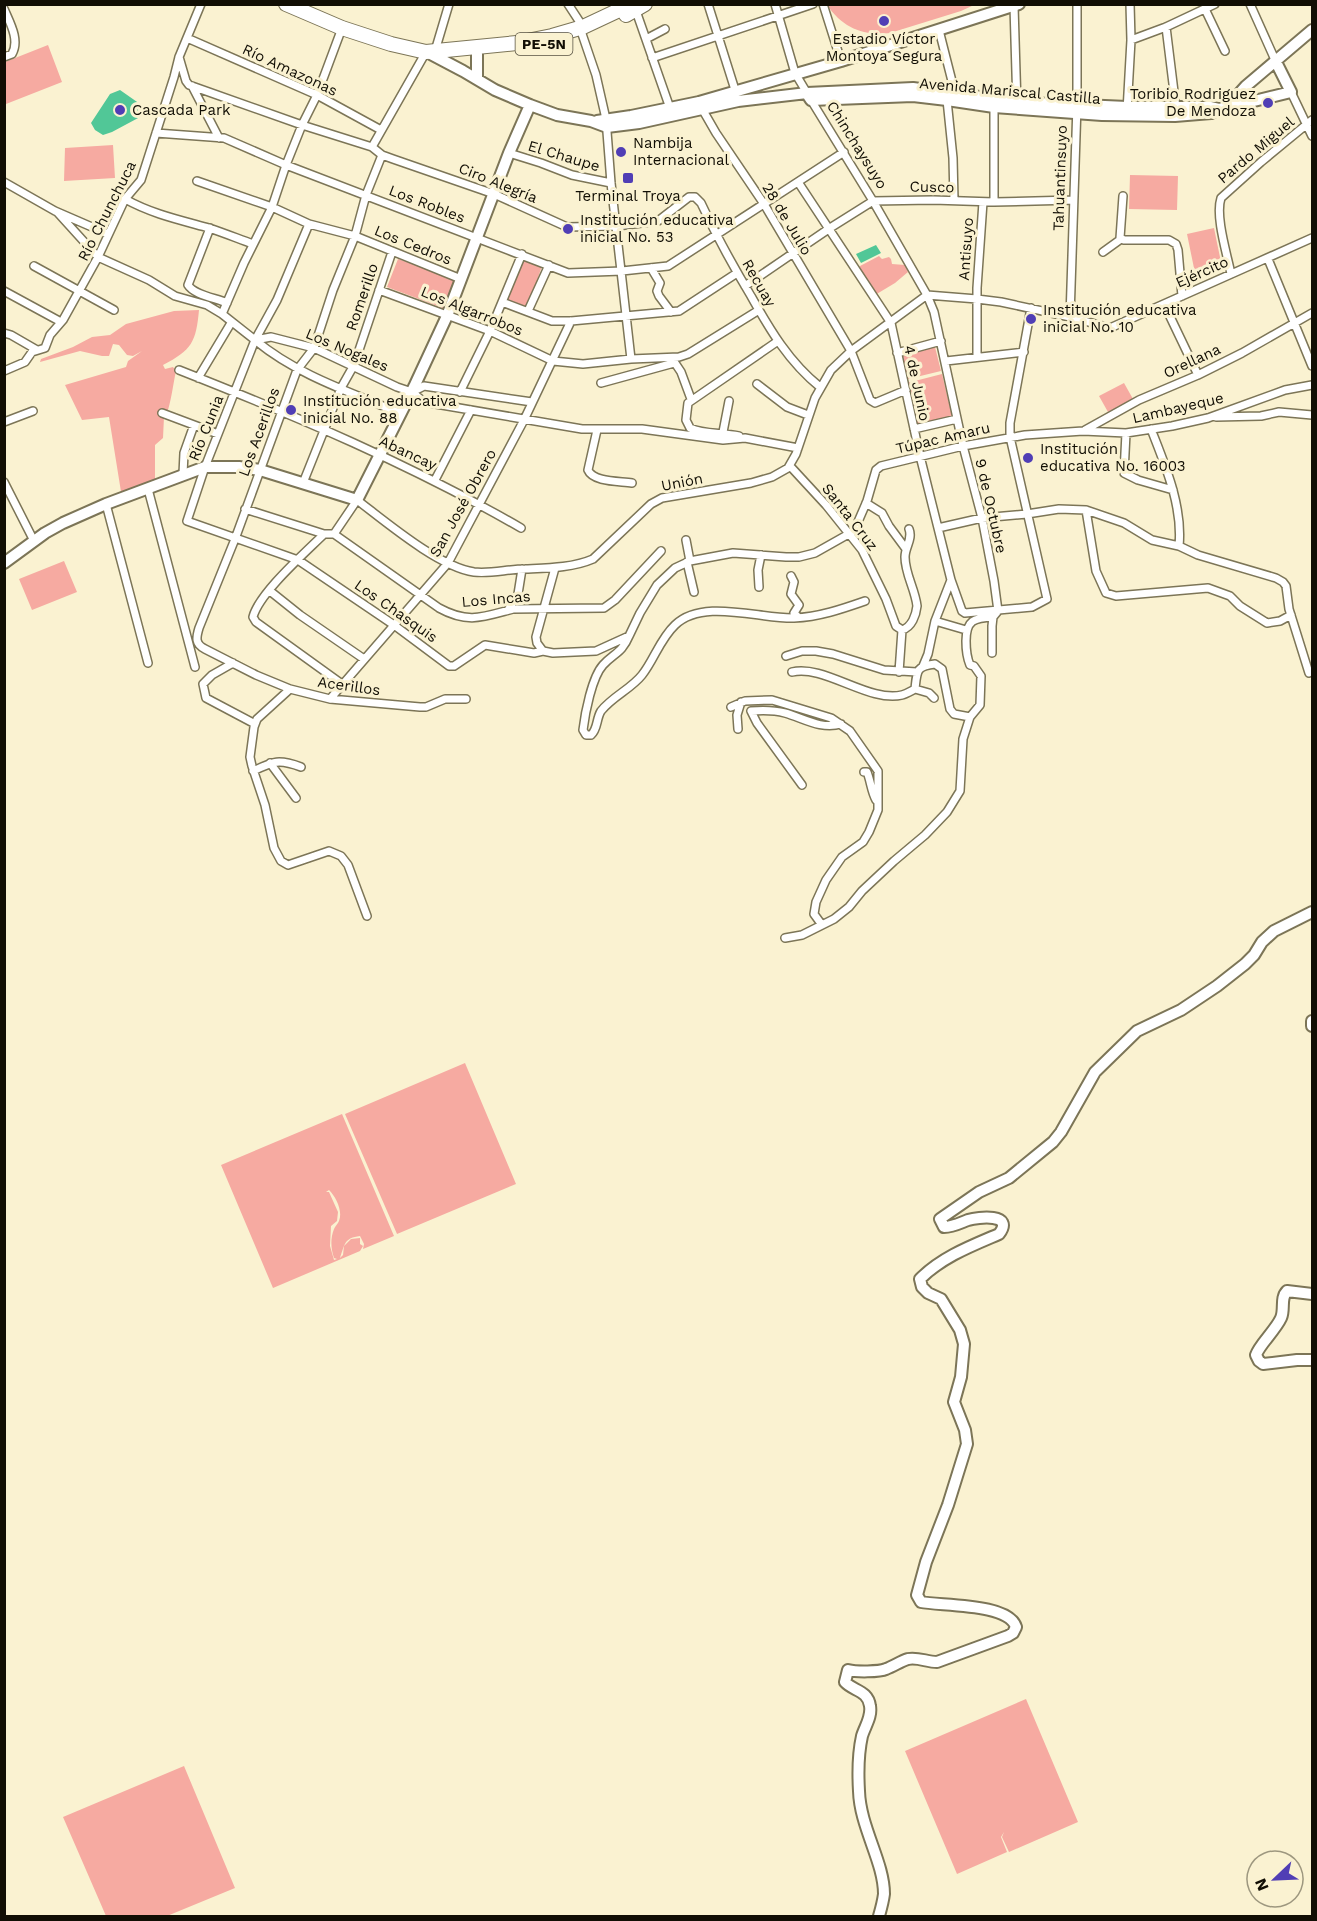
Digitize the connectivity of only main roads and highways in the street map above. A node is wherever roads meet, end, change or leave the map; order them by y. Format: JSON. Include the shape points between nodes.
{"nodes":[{"id":1,"x":285,"y":4,"type":"edge"},
{"id":2,"x":637,"y":6,"type":"edge"}],
"edges":[{"from":1,"to":2,"type":"highway","number":"PE-5N","via":[[391,44],[430,51],[476,50],[582,30]]}]}
